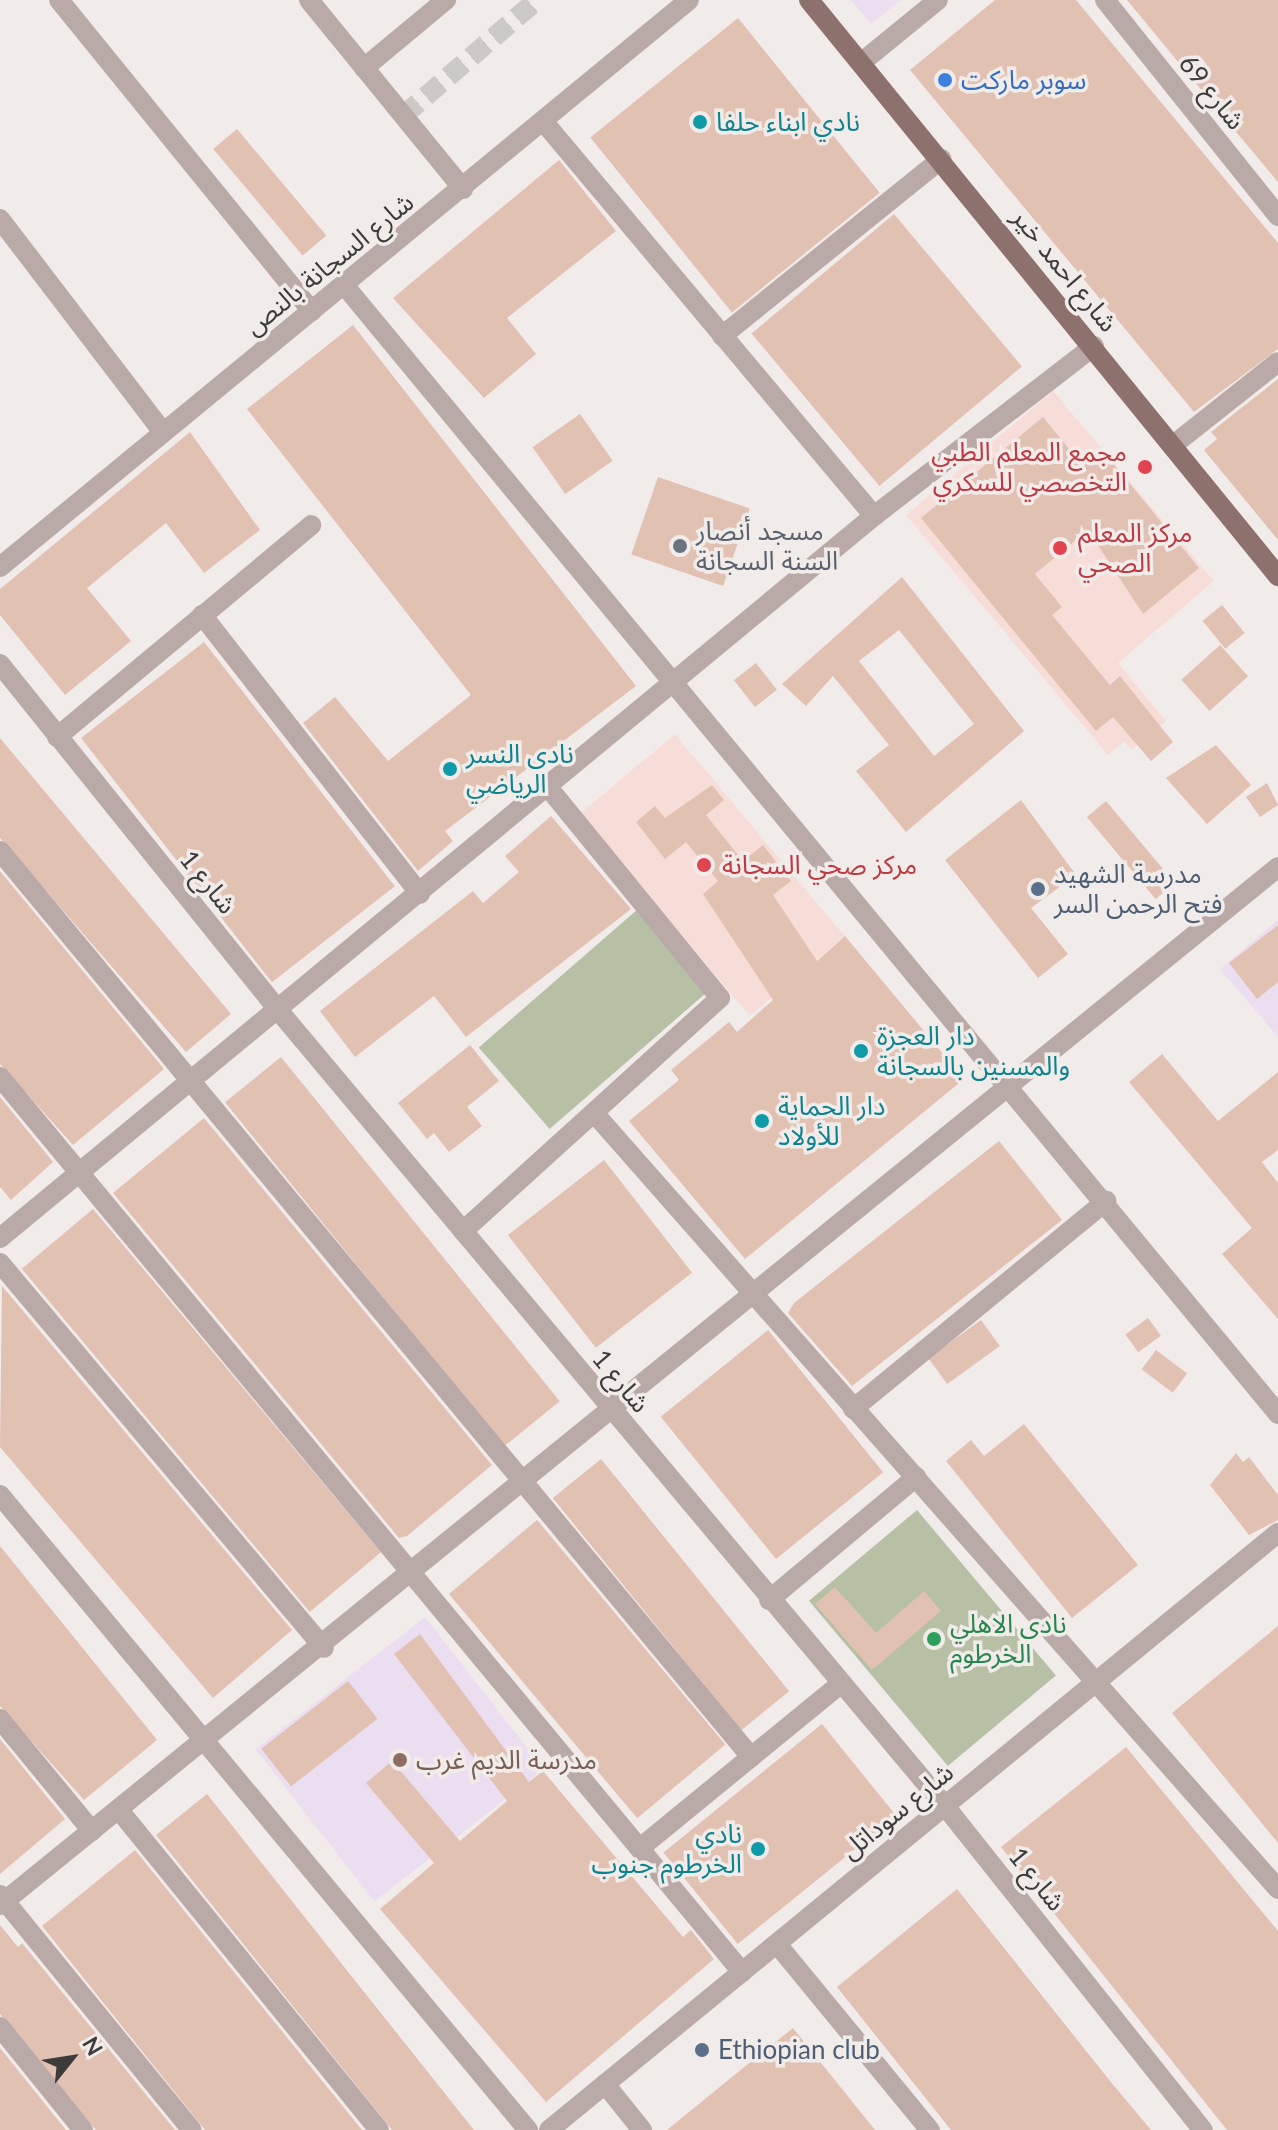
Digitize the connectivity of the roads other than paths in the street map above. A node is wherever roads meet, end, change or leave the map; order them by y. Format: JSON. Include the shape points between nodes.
{"nodes":[{"id":1,"x":59,"y":0,"type":"edge"},
{"id":2,"x":446,"y":0,"type":"edge"},
{"id":3,"x":689,"y":0,"type":"edge"},
{"id":4,"x":809,"y":0,"type":"edge"},
{"id":5,"x":938,"y":0,"type":"edge"},
{"id":6,"x":1105,"y":0,"type":"edge"},
{"id":7,"x":320,"y":4,"type":"edge"},
{"id":8,"x":862,"y":62,"type":"junction"},
{"id":9,"x":364,"y":68,"type":"junction"},
{"id":10,"x":543,"y":121,"type":"junction"},
{"id":11,"x":941,"y":159,"type":"junction"},
{"id":12,"x":463,"y":189,"type":"junction"},
{"id":13,"x":1278,"y":216,"type":"edge"},
{"id":14,"x":0,"y":219,"type":"edge"},
{"id":15,"x":345,"y":286,"type":"junction"},
{"id":16,"x":312,"y":311,"type":"junction"},
{"id":17,"x":722,"y":336,"type":"junction"},
{"id":18,"x":1094,"y":346,"type":"junction"},
{"id":19,"x":1278,"y":362,"type":"edge"},
{"id":20,"x":163,"y":432,"type":"junction"},
{"id":21,"x":1172,"y":446,"type":"junction"},
{"id":22,"x":874,"y":516,"type":"junction"},
{"id":23,"x":311,"y":525,"type":"dead end"},
{"id":24,"x":0,"y":567,"type":"edge"},
{"id":25,"x":1278,"y":576,"type":"edge"},
{"id":26,"x":202,"y":615,"type":"junction"},
{"id":27,"x":0,"y":664,"type":"edge"},
{"id":28,"x":670,"y":683,"type":"junction"},
{"id":29,"x":57,"y":737,"type":"junction"},
{"id":30,"x":548,"y":787,"type":"junction"},
{"id":31,"x":0,"y":851,"type":"edge"},
{"id":32,"x":1278,"y":867,"type":"edge"},
{"id":33,"x":420,"y":894,"type":"junction"},
{"id":34,"x":279,"y":1011,"type":"junction"},
{"id":35,"x":0,"y":1077,"type":"edge"},
{"id":36,"x":1008,"y":1084,"type":"junction"},
{"id":37,"x":191,"y":1085,"type":"junction"},
{"id":38,"x":595,"y":1114,"type":"junction"},
{"id":39,"x":78,"y":1173,"type":"junction"},
{"id":40,"x":1106,"y":1201,"type":"junction"},
{"id":41,"x":4,"y":1226,"type":"edge"},
{"id":42,"x":463,"y":1231,"type":"junction"},
{"id":43,"x":0,"y":1263,"type":"edge"},
{"id":44,"x":751,"y":1294,"type":"junction"},
{"id":45,"x":608,"y":1407,"type":"junction"},
{"id":46,"x":853,"y":1409,"type":"junction"},
{"id":47,"x":1278,"y":1414,"type":"edge"},
{"id":48,"x":916,"y":1477,"type":"junction"},
{"id":49,"x":519,"y":1481,"type":"junction"},
{"id":50,"x":0,"y":1495,"type":"edge"},
{"id":51,"x":1278,"y":1533,"type":"edge"},
{"id":52,"x":408,"y":1575,"type":"junction"},
{"id":53,"x":769,"y":1600,"type":"junction"},
{"id":54,"x":324,"y":1648,"type":"junction"},
{"id":55,"x":1100,"y":1679,"type":"junction"},
{"id":56,"x":839,"y":1685,"type":"junction"},
{"id":57,"x":0,"y":1719,"type":"edge"},
{"id":58,"x":204,"y":1745,"type":"junction"},
{"id":59,"x":751,"y":1757,"type":"junction"},
{"id":60,"x":945,"y":1806,"type":"junction"},
{"id":61,"x":119,"y":1810,"type":"junction"},
{"id":62,"x":92,"y":1831,"type":"junction"},
{"id":63,"x":640,"y":1848,"type":"junction"},
{"id":64,"x":1278,"y":1889,"type":"edge"},
{"id":65,"x":2,"y":1900,"type":"edge"},
{"id":66,"x":777,"y":1944,"type":"junction"},
{"id":67,"x":742,"y":1972,"type":"junction"},
{"id":68,"x":0,"y":2027,"type":"edge"},
{"id":69,"x":605,"y":2084,"type":"junction"},
{"id":70,"x":83,"y":2130,"type":"edge"},
{"id":71,"x":192,"y":2130,"type":"edge"},
{"id":72,"x":379,"y":2130,"type":"edge"},
{"id":73,"x":528,"y":2130,"type":"edge"},
{"id":74,"x":549,"y":2130,"type":"edge"},
{"id":75,"x":642,"y":2130,"type":"edge"},
{"id":76,"x":930,"y":2130,"type":"edge"},
{"id":77,"x":1203,"y":2130,"type":"edge"}],
"edges":[{"from":1,"to":16,"type":"street"},
{"from":2,"to":9,"type":"street"},
{"from":3,"to":10,"type":"street","name":"شارع السجانة بالنص"},
{"from":4,"to":8,"type":"main road","name":"شارع احمد خير"},
{"from":5,"to":8,"type":"street"},
{"from":6,"to":13,"type":"street","name":"شارع 69"},
{"from":7,"to":9,"type":"street"},
{"from":8,"to":11,"type":"main road","name":"شارع احمد خير"},
{"from":9,"to":12,"type":"street"},
{"from":10,"to":12,"type":"street","name":"شارع السجانة بالنص"},
{"from":10,"to":17,"type":"street"},
{"from":11,"to":17,"type":"street"},
{"from":11,"to":18,"type":"main road","name":"شارع احمد خير"},
{"from":12,"to":15,"type":"street","name":"شارع السجانة بالنص"},
{"from":14,"to":20,"type":"street"},
{"from":15,"to":16,"type":"street","name":"شارع السجانة بالنص"},
{"from":15,"to":28,"type":"street"},
{"from":16,"to":20,"type":"street","name":"شارع السجانة بالنص"},
{"from":17,"to":22,"type":"street"},
{"from":18,"to":21,"type":"main road","name":"شارع احمد خير"},
{"from":18,"to":22,"type":"street"},
{"from":19,"to":21,"type":"street"},
{"from":20,"to":24,"type":"street","name":"شارع السجانة بالنص"},
{"from":21,"to":25,"type":"main road","name":"شارع احمد خير"},
{"from":22,"to":28,"type":"street"},
{"from":23,"to":26,"type":"street"},
{"from":26,"to":29,"type":"street"},
{"from":26,"to":33,"type":"street"},
{"from":27,"to":29,"type":"street","name":"شارع 1"},
{"from":28,"to":30,"type":"street"},
{"from":28,"to":36,"type":"street"},
{"from":29,"to":34,"type":"street","name":"شارع 1"},
{"from":30,"to":33,"type":"street"},
{"from":30,"to":38,"type":"street","via":[[720,998]]},
{"from":31,"to":37,"type":"street"},
{"from":32,"to":36,"type":"street"},
{"from":33,"to":34,"type":"street"},
{"from":34,"to":37,"type":"street"},
{"from":34,"to":42,"type":"street","name":"شارع 1"},
{"from":35,"to":39,"type":"street"},
{"from":36,"to":40,"type":"street"},
{"from":36,"to":44,"type":"street"},
{"from":37,"to":39,"type":"street"},
{"from":37,"to":49,"type":"street"},
{"from":38,"to":42,"type":"street"},
{"from":38,"to":44,"type":"street"},
{"from":39,"to":41,"type":"street"},
{"from":39,"to":52,"type":"street"},
{"from":40,"to":46,"type":"street"},
{"from":40,"to":47,"type":"street"},
{"from":42,"to":45,"type":"street","name":"شارع 1"},
{"from":43,"to":54,"type":"street"},
{"from":44,"to":45,"type":"street"},
{"from":44,"to":46,"type":"street"},
{"from":45,"to":49,"type":"street"},
{"from":45,"to":53,"type":"street","name":"شارع 1"},
{"from":46,"to":48,"type":"street"},
{"from":48,"to":53,"type":"street"},
{"from":48,"to":55,"type":"street"},
{"from":49,"to":52,"type":"street"},
{"from":49,"to":59,"type":"street"},
{"from":50,"to":58,"type":"street"},
{"from":51,"to":55,"type":"street","name":"شارع سوداتل"},
{"from":52,"to":54,"type":"street"},
{"from":52,"to":63,"type":"street"},
{"from":53,"to":56,"type":"street","name":"شارع 1"},
{"from":54,"to":58,"type":"street"},
{"from":55,"to":60,"type":"street","name":"شارع سوداتل"},
{"from":55,"to":64,"type":"street"},
{"from":56,"to":59,"type":"street"},
{"from":56,"to":60,"type":"street","name":"شارع 1"},
{"from":57,"to":62,"type":"street"},
{"from":58,"to":61,"type":"street"},
{"from":58,"to":73,"type":"street"},
{"from":59,"to":63,"type":"street"},
{"from":60,"to":66,"type":"street","name":"شارع سوداتل"},
{"from":60,"to":77,"type":"street","name":"شارع 1"},
{"from":61,"to":62,"type":"street"},
{"from":61,"to":72,"type":"street"},
{"from":62,"to":65,"type":"street"},
{"from":63,"to":67,"type":"street"},
{"from":65,"to":71,"type":"street"},
{"from":66,"to":67,"type":"street","name":"شارع سوداتل"},
{"from":66,"to":76,"type":"street"},
{"from":67,"to":69,"type":"street","name":"شارع سوداتل"},
{"from":68,"to":70,"type":"street"},
{"from":69,"to":74,"type":"street","name":"شارع سوداتل"},
{"from":69,"to":75,"type":"street"}]}
